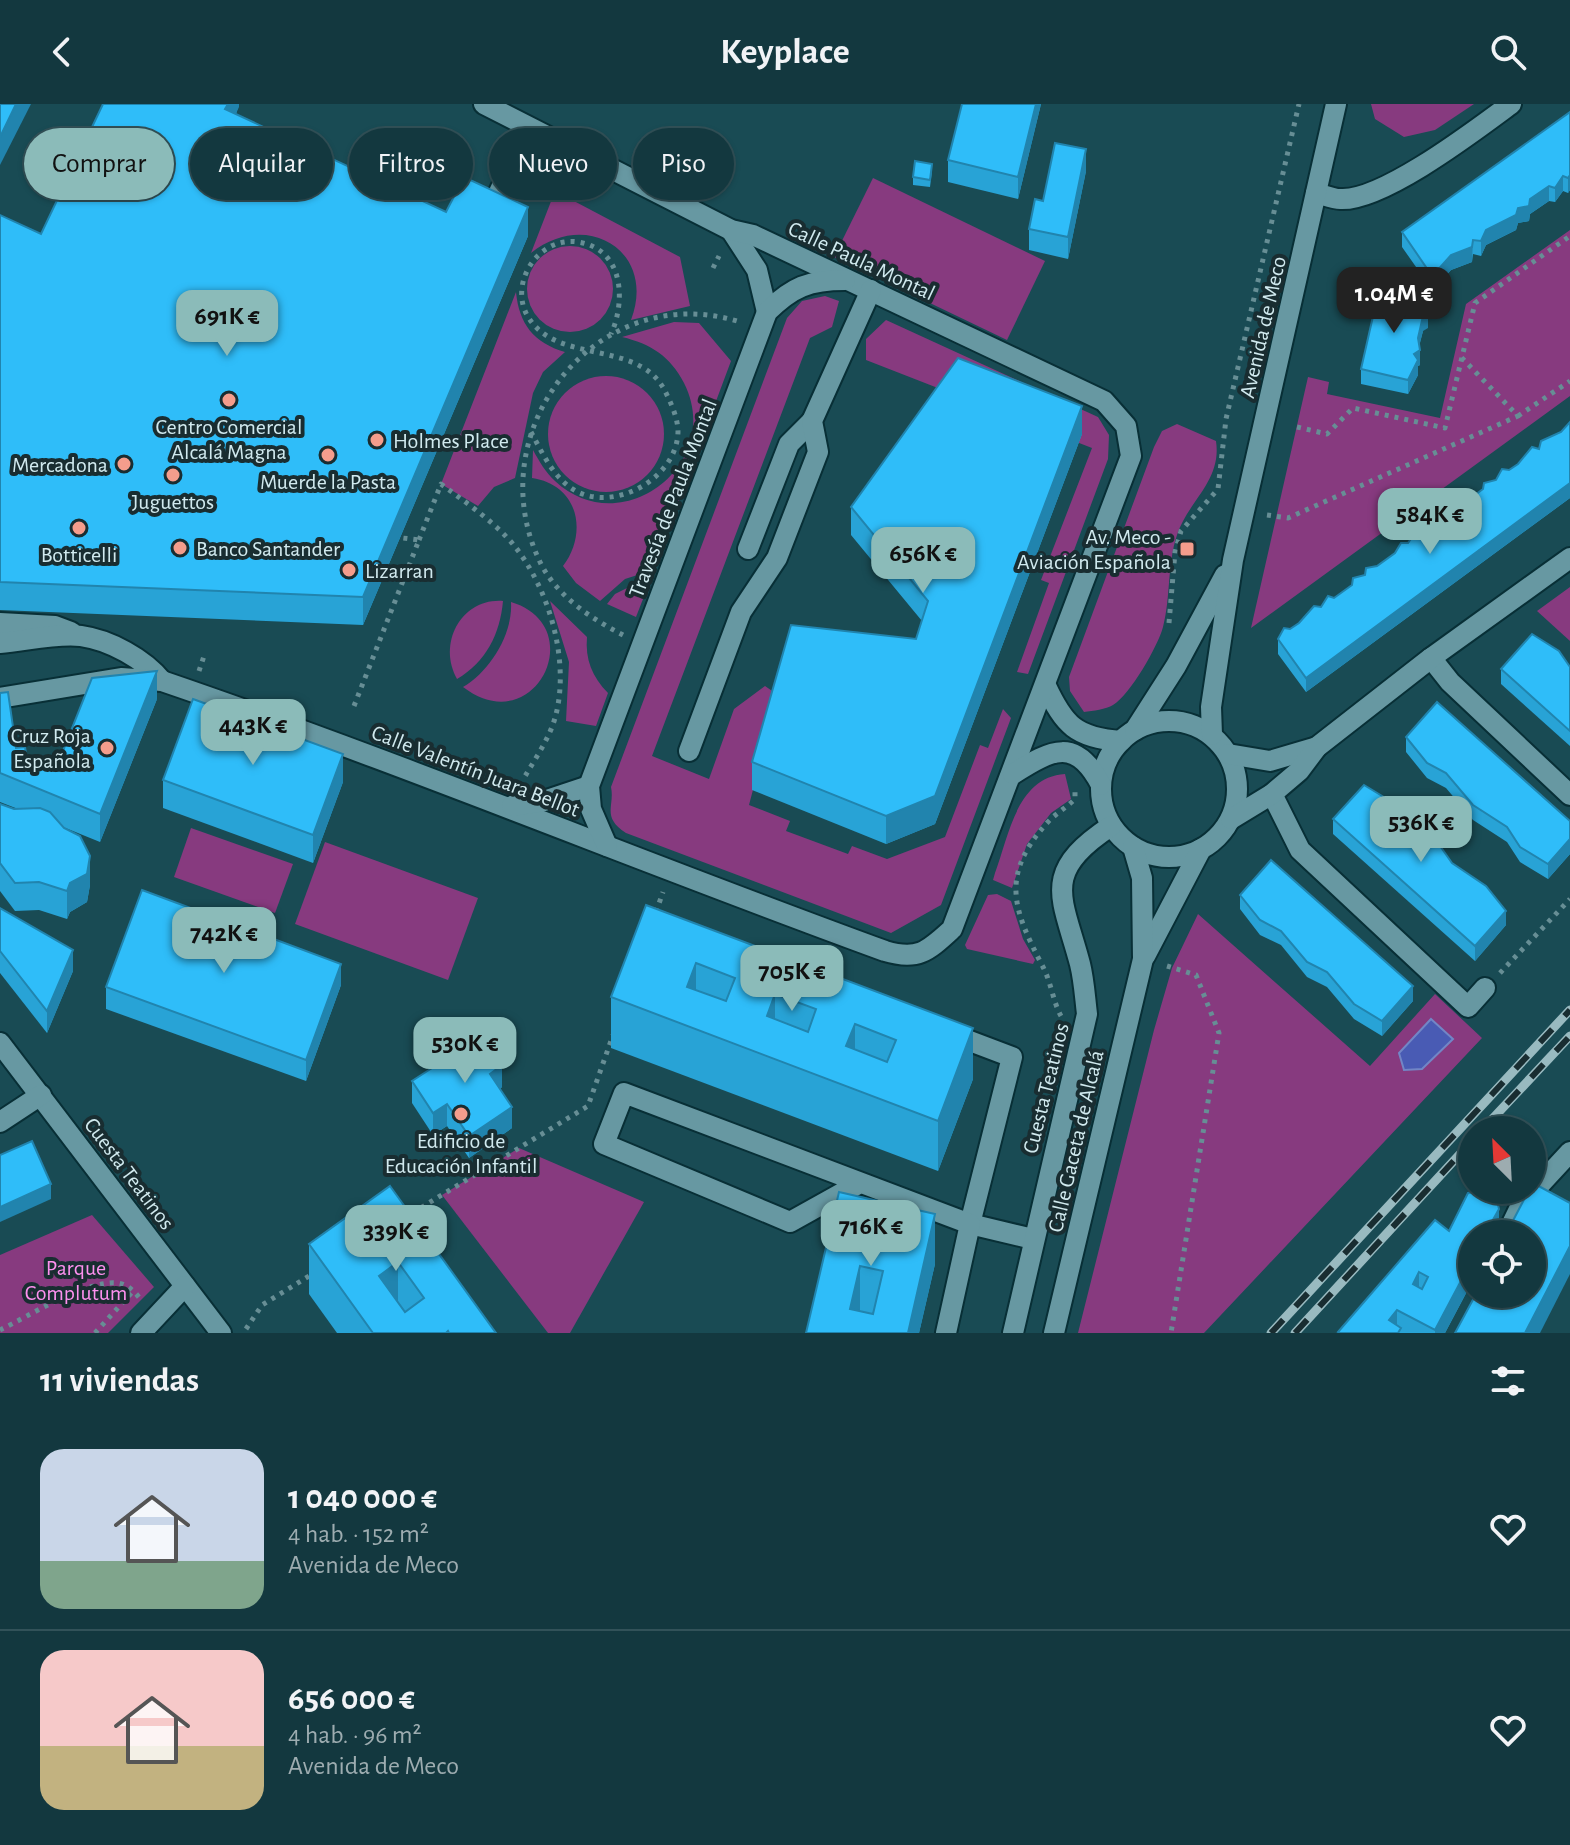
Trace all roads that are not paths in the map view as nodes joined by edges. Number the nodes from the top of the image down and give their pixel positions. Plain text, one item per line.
1 (484, 104) edge
2 (1336, 104) edge
3 (1511, 104) edge
4 (529, 128) edge
5 (617, 172) edge
6 (1316, 193) junction
7 (495, 200) edge
8 (488, 216) edge
9 (731, 230) junction
10 (849, 281) junction
11 (871, 290) junction
12 (767, 312) junction
13 (812, 421) junction
14 (748, 549) dead end
15 (1570, 558) edge
16 (1233, 560) junction
17 (0, 623) edge
18 (81, 636) junction
19 (0, 643) edge
20 (1431, 658) junction
21 (162, 681) junction
22 (1046, 686) junction
23 (0, 698) edge
24 (1128, 735) junction
25 (1212, 735) junction
26 (1317, 747) junction
27 (689, 751) dead end
28 (1228, 754) junction
29 (1013, 774) junction
30 (1101, 785) junction
31 (589, 786) junction
32 (1272, 794) junction
33 (1570, 795) edge
34 (511, 806) junction
35 (1231, 819) junction
36 (1111, 826) junction
37 (607, 846) junction
38 (1133, 847) junction
39 (1201, 849) junction
40 (1143, 959) junction
41 (1485, 988) road end
42 (923, 1024) edge
43 (0, 1043) edge
44 (41, 1095) junction
45 (0, 1122) edge
46 (1570, 1152) edge
47 (860, 1183) junction
48 (1514, 1220) edge
49 (970, 1224) junction
50 (1033, 1239) junction
51 (185, 1286) junction
52 (148, 1326) edge
53 (221, 1333) edge
54 (946, 1333) edge
55 (1013, 1333) edge
56 (1054, 1333) edge

1 - 4 street, Calle Paula Montal
2 - 6 street, Avenida de Meco
3 - 6 street
5 - 9 street, Calle Paula Montal
6 - 16 street, Avenida de Meco
7 - 8 street
9 - 10 street, Calle Paula Montal
9 - 12 street
10 - 11 street, Calle Paula Montal
10 - 12 street
11 - 13 street
11 - 22 street, Calle Paula Montal
12 - 31 street, Travesía de Paula Montal
13 - 14 street
13 - 27 street
15 - 20 street
16 - 24 street, Avenida de Meco
16 - 25 street, Avenida de Meco
17 - 18 street
18 - 19 street
18 - 21 street
20 - 26 street
20 - 33 street
21 - 23 street, Calle Valentín Juara Bellot
21 - 34 street, Calle Valentín Juara Bellot
22 - 24 street
22 - 29 street
24 - 25 street
24 - 30 street
25 - 28 street
26 - 28 street
26 - 32 street
28 - 35 street
29 - 30 street
29 - 37 street, Calle Valentín Juara Bellot
30 - 36 street
31 - 34 street
31 - 37 street
32 - 35 street
32 - 41 street
34 - 37 street, Calle Valentín Juara Bellot
35 - 39 street
36 - 38 street
36 - 50 street, Cuesta Teatinos
38 - 39 street
38 - 40 street, Calle Gaceta de Alcalá
39 - 40 street, Calle Gaceta de Alcalá
40 - 56 street, Calle Gaceta de Alcalá
42 - 49 street
43 - 44 street, Cuesta Teatinos
44 - 45 street
44 - 51 street, Cuesta Teatinos
46 - 48 street
47 - 47 street
47 - 49 street
49 - 50 street
49 - 54 street
50 - 55 street, Cuesta Teatinos
51 - 52 street
51 - 53 street, Cuesta Teatinos

